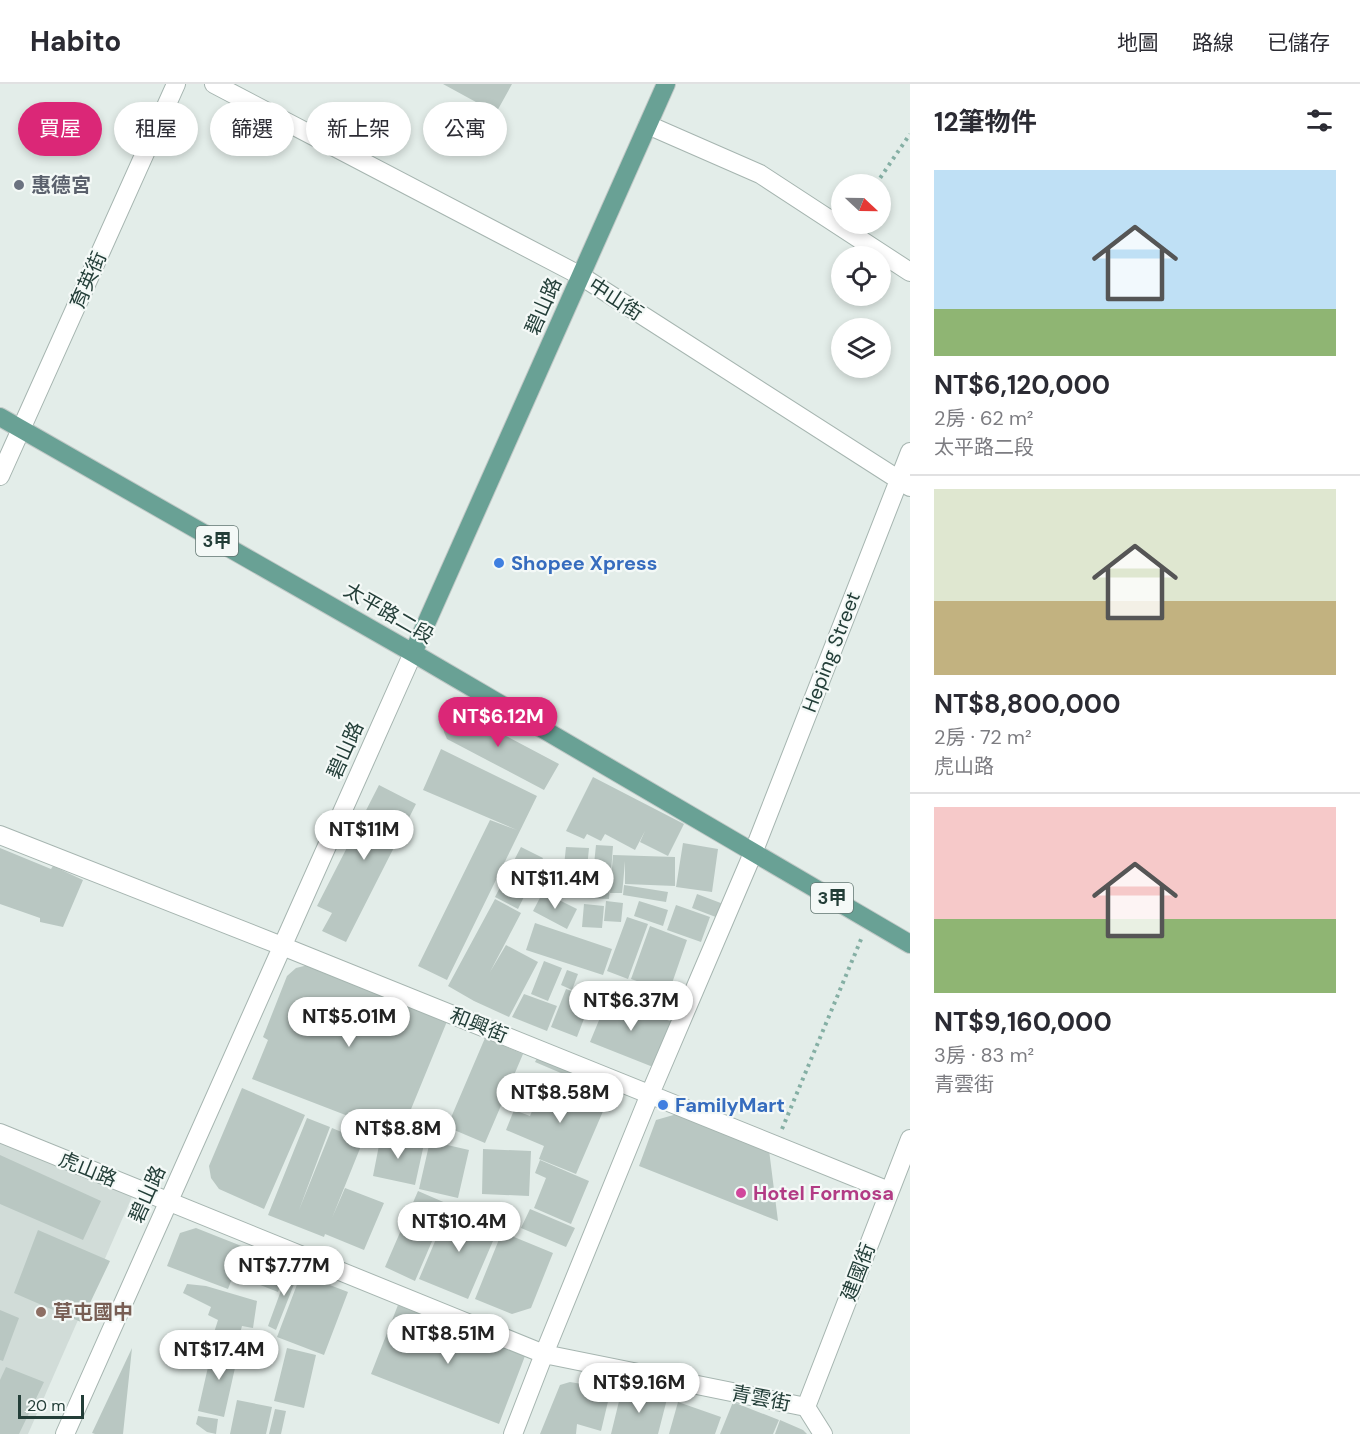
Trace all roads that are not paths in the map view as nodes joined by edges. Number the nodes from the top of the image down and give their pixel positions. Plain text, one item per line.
1 (177, 84) edge
2 (213, 84) edge
3 (666, 84) edge
4 (648, 125) junction
5 (910, 272) edge
6 (581, 276) junction
7 (0, 417) edge
8 (21, 429) junction
9 (910, 452) edge
10 (0, 476) edge
11 (904, 483) edge
12 (413, 653) junction
13 (0, 836) edge
14 (753, 853) junction
15 (910, 944) edge
16 (282, 946) junction
17 (650, 1094) junction
18 (0, 1133) edge
19 (910, 1138) edge
20 (889, 1191) junction
21 (168, 1202) junction
22 (544, 1354) junction
23 (806, 1407) junction
24 (65, 1434) edge
25 (513, 1434) edge
26 (823, 1434) edge

1 - 8 street, 育英街
2 - 6 street, 中山街
3 - 4 main road, 碧山路
4 - 5 street
4 - 6 main road, 碧山路
6 - 11 street, 中山街
6 - 12 main road, 碧山路
7 - 8 main road, 太平路二段 / 3甲
8 - 10 street, 育英街
8 - 12 main road, 太平路二段 / 3甲
9 - 11 street, Heping Street
11 - 14 street, Heping Street
12 - 14 main road, 太平路二段 / 3甲
12 - 16 street, 碧山路
13 - 16 street, 和興街
14 - 15 main road, 3甲
14 - 17 street, Heping Street
16 - 17 street, 和興街
16 - 21 street, 碧山路
17 - 20 street, 和興街
17 - 22 street, Heping Street
18 - 21 street, 虎山路
19 - 20 street, 建國街
20 - 23 street, 建國街
21 - 22 street, 虎山路
21 - 24 street, 碧山路
22 - 23 street, 青雲街
22 - 25 street, Heping Street
23 - 26 street, 青雲街

